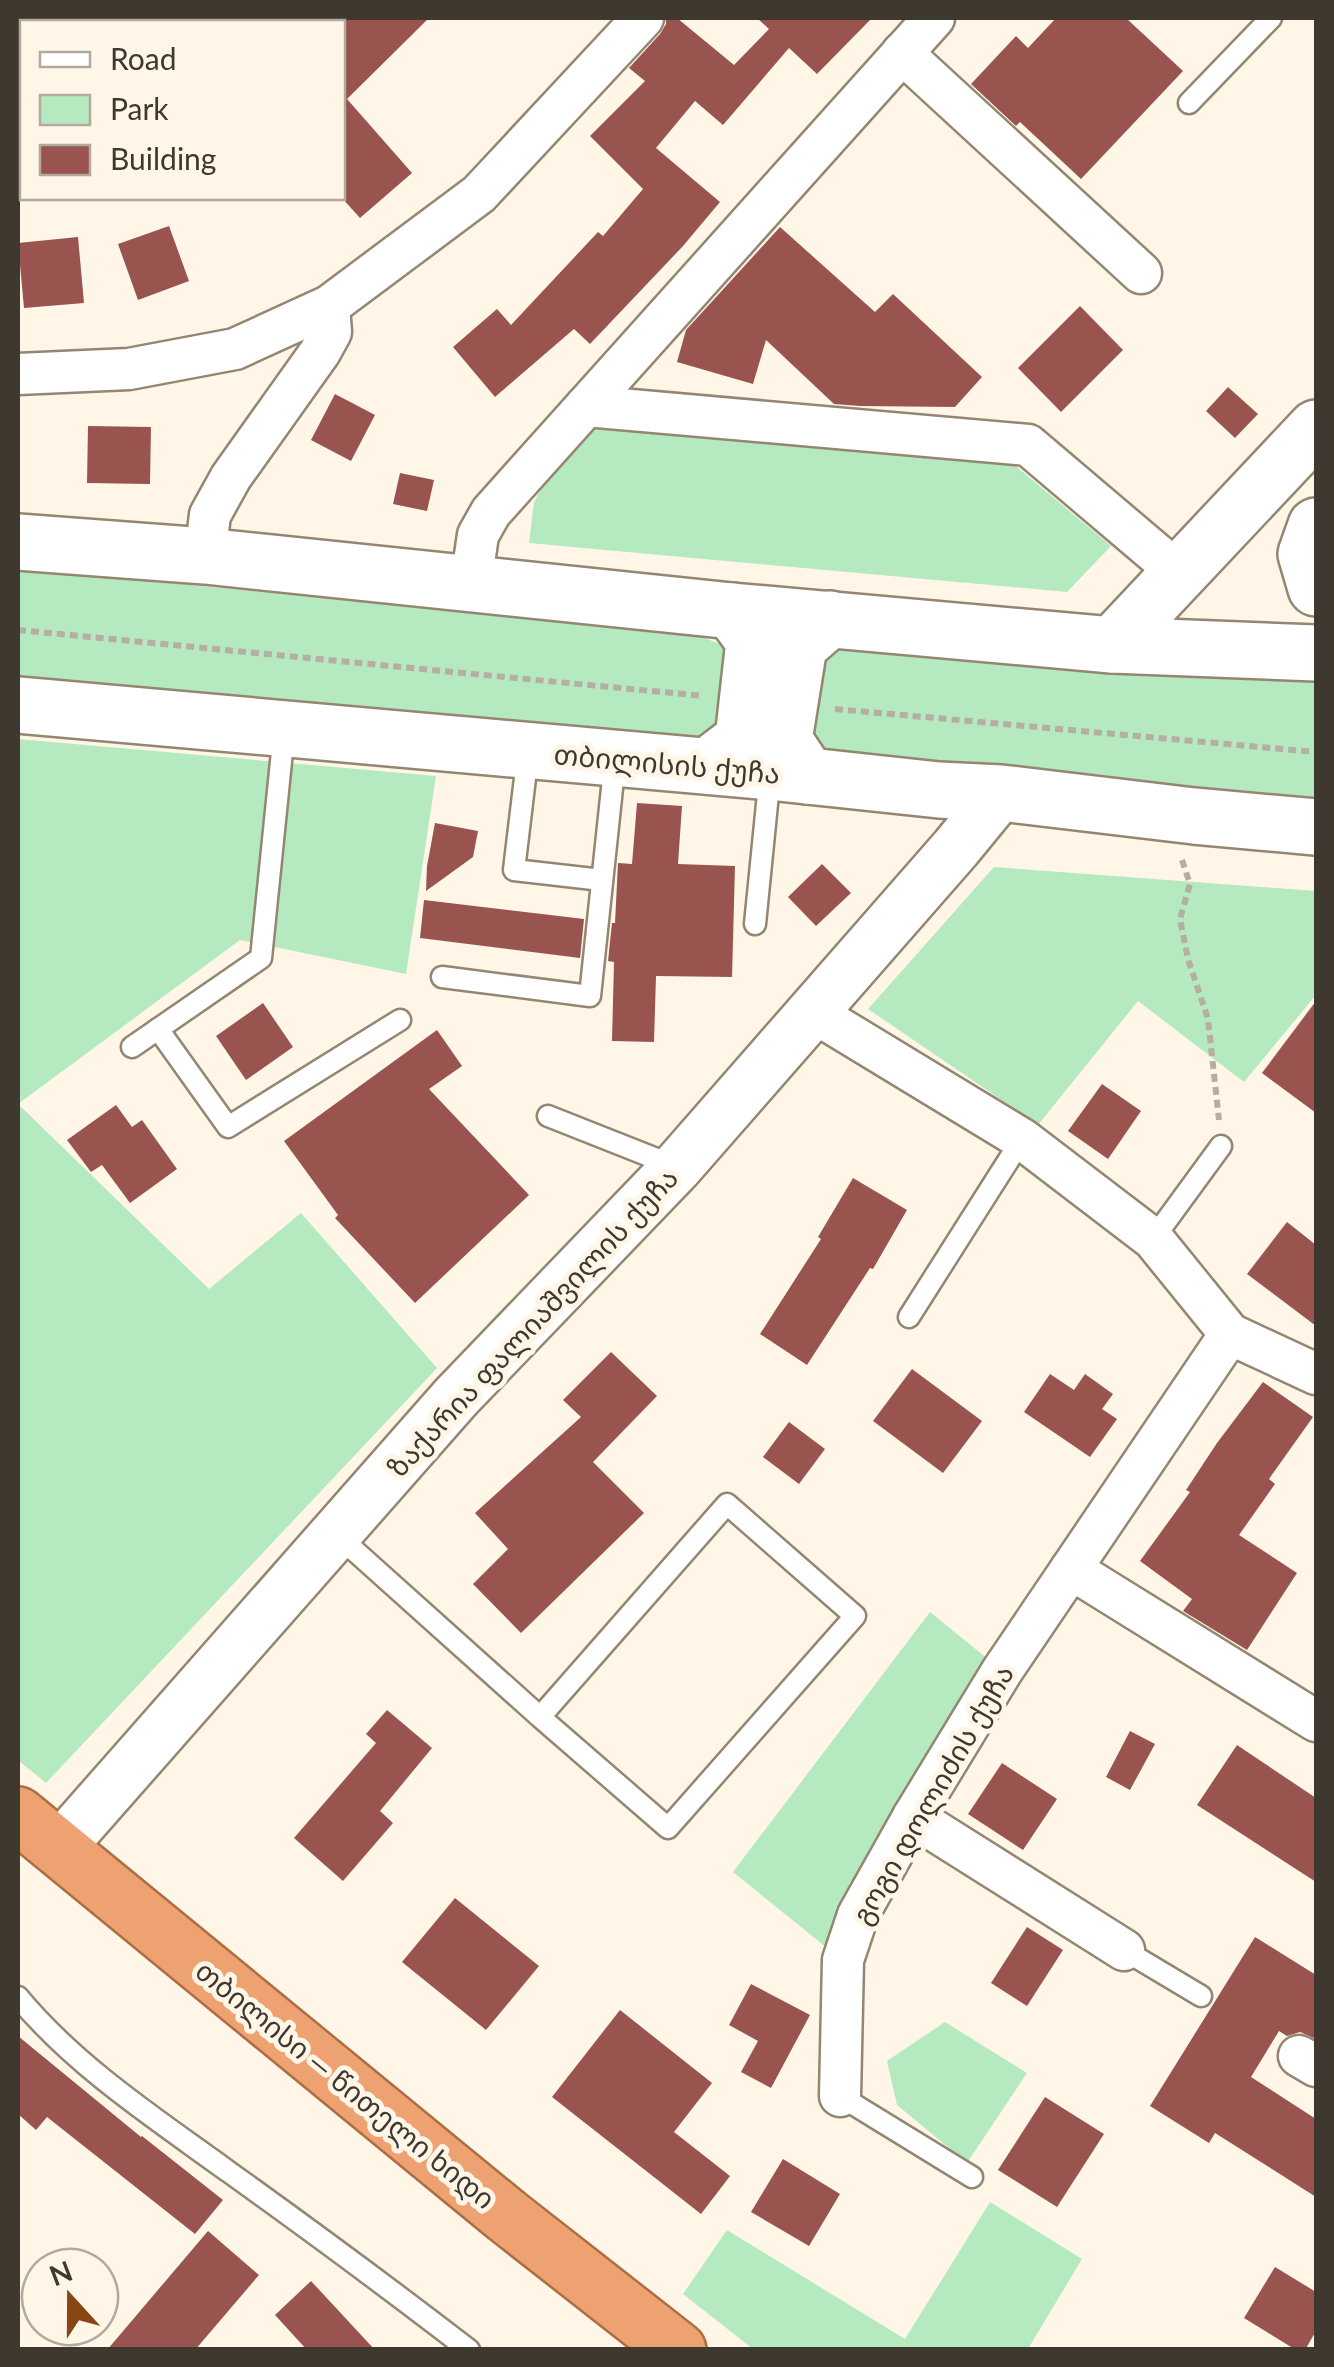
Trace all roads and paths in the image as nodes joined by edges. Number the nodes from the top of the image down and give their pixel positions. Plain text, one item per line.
1 (644, 18) edge
2 (934, 18) edge
3 (1271, 18) edge
4 (902, 53) junction
5 (1189, 103) dead end
6 (1141, 272) dead end
7 (329, 306) junction
8 (18, 374) edge
9 (586, 406) junction
10 (1316, 428) edge
11 (1316, 526) edge
12 (18, 542) edge
13 (205, 556) junction
14 (1180, 574) junction
15 (472, 583) junction
16 (1316, 588) edge
17 (732, 611) junction
18 (830, 619) junction
19 (18, 630) edge
20 (1112, 645) junction
21 (1316, 653) edge
22 (769, 703) junction
23 (18, 705) edge
24 (284, 730) junction
25 (528, 751) junction
26 (1316, 752) edge
27 (615, 758) junction
28 (708, 766) junction
29 (789, 774) junction
30 (1001, 793) junction
31 (1194, 816) junction
32 (1316, 827) edge
33 (602, 880) junction
34 (756, 924) dead end
35 (442, 977) dead end
36 (813, 1012) junction
37 (400, 1020) dead end
38 (158, 1029) junction
39 (132, 1047) dead end
40 (548, 1116) dead end
41 (1022, 1139) junction
42 (1221, 1146) joint
43 (677, 1167) junction
44 (1153, 1239) junction
45 (909, 1317) dead end
46 (1230, 1334) junction
47 (1316, 1374) edge
48 (336, 1534) junction
49 (1071, 1568) junction
50 (540, 1717) junction
51 (1316, 1722) edge
52 (18, 1815) edge
53 (913, 1817) junction
54 (59, 1848) junction
55 (1124, 1950) joint
56 (1201, 1996) dead end
57 (18, 1997) edge
58 (840, 2096) joint
59 (972, 2177) dead end
60 (469, 2350) edge
61 (678, 2350) edge

1 - 7 street
2 - 4 street
3 - 5 lane
4 - 6 street
4 - 9 street
7 - 8 street
7 - 13 street
9 - 14 street
9 - 15 street
10 - 14 main road
11 - 16 main road
12 - 13 main road
13 - 15 main road
14 - 20 main road
15 - 17 main road
17 - 18 main road
17 - 22 main road
18 - 20 main road
18 - 22 main road
19 - 22 path
20 - 21 main road
22 - 26 path
22 - 28 main road
22 - 29 main road
23 - 24 main road, თბილისის ქუჩა
24 - 25 main road, თბილისის ქუჩა
24 - 38 lane
25 - 27 main road, თბილისის ქუჩა
25 - 33 lane
27 - 28 main road, თბილისის ქუჩა
27 - 33 lane
28 - 29 main road, თბილისის ქუჩა
29 - 30 main road, თბილისის ქუჩა
29 - 34 lane
30 - 31 main road, თბილისის ქუჩა
30 - 36 street, ზაქარია ფალიაშვილის ქუჩა
31 - 32 main road, თბილისის ქუჩა
31 - 42 path
33 - 35 lane
36 - 41 street
36 - 43 street, ზაქარია ფალიაშვილის ქუჩა
37 - 38 lane
38 - 39 lane
40 - 43 lane
41 - 44 street
41 - 45 lane
42 - 44 lane
43 - 48 street, ზაქარია ფალიაშვილის ქუჩა
44 - 46 street
46 - 47 street
46 - 49 street, გოგი დოლიძის ქუჩა
48 - 50 lane
48 - 54 street, ზაქარია ფალიაშვილის ქუჩა
49 - 51 street
49 - 53 street, გოგი დოლიძის ქუჩა
50 - 50 lane
52 - 54 highway, თბილისი — წითელი ხიდი
53 - 55 street
53 - 58 street, გოგი დოლიძის ქუჩა
54 - 61 highway, თბილისი — წითელი ხიდი
55 - 56 lane
57 - 60 lane
58 - 59 lane

